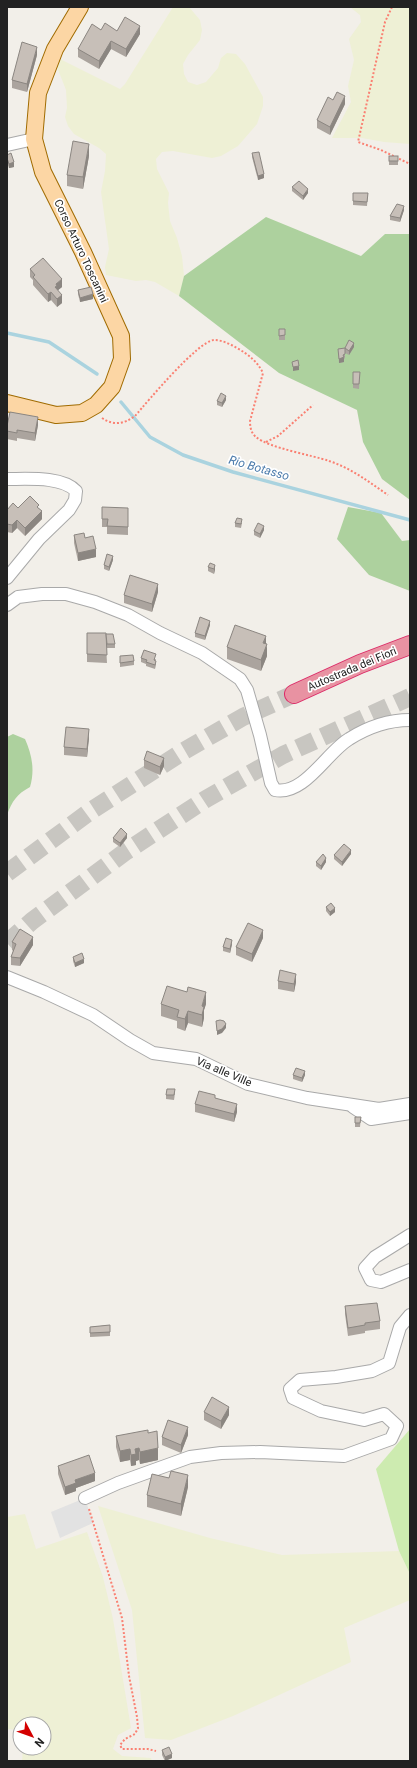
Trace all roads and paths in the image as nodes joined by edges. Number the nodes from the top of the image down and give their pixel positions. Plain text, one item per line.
1 (80, 7) edge
2 (392, 7) edge
3 (34, 139) junction
4 (7, 145) edge
5 (410, 164) edge
6 (7, 403) edge
7 (314, 405) dead end
8 (90, 410) junction
9 (266, 442) junction
10 (7, 479) edge
11 (388, 494) dead end
12 (7, 578) edge
13 (7, 605) edge
14 (410, 645) edge
15 (294, 694) tunnel mouth
16 (410, 720) edge
17 (7, 977) edge
18 (410, 1104) edge
19 (350, 1105) junction
20 (410, 1113) edge
21 (410, 1235) edge
22 (410, 1270) edge
23 (410, 1315) edge
24 (86, 1498) joint
25 (156, 1751) dead end

1 - 3 main road, Corso Arturo Toscanini
2 - 5 path
3 - 4 street
3 - 8 main road, Corso Arturo Toscanini
6 - 8 main road
7 - 9 path
8 - 9 path
9 - 11 path
10 - 12 street
13 - 16 street
14 - 15 highway, Autostrada dei Fiori
17 - 19 street, Via alle Ville
18 - 19 street, Via alle Ville
19 - 20 street
21 - 22 street
23 - 24 street
24 - 25 path

